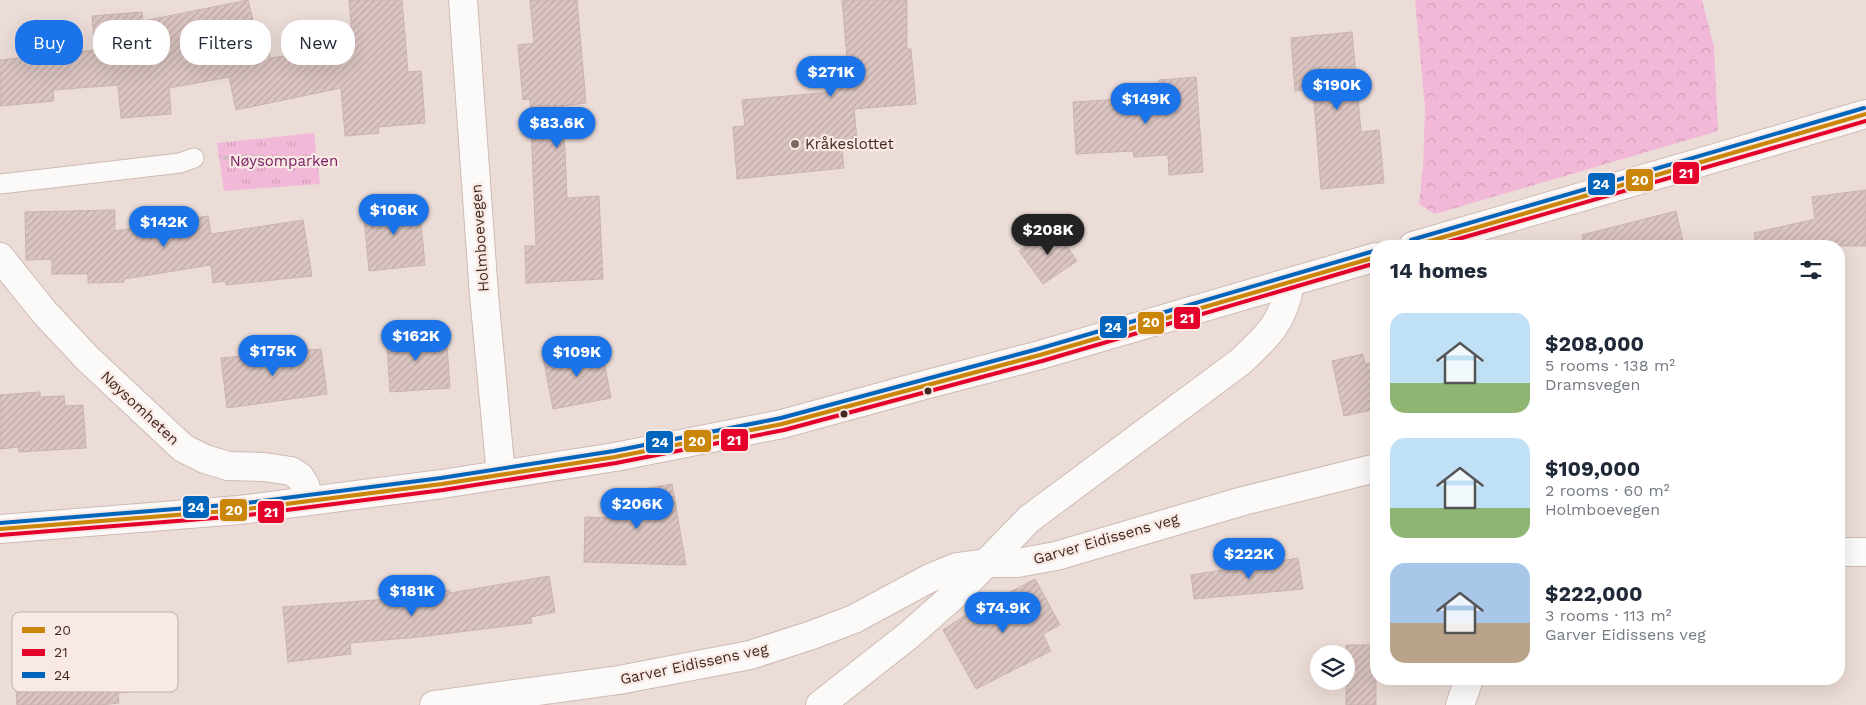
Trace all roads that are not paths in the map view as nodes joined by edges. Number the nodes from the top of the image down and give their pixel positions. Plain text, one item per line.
1 (463, 0) edge
2 (1866, 114) edge
3 (194, 158) road end
4 (0, 184) edge
5 (1434, 240) edge
6 (0, 257) edge
7 (1370, 259) edge
8 (1290, 283) junction
9 (1370, 469) edge
10 (501, 475) junction
11 (309, 501) junction
12 (0, 529) edge
13 (1845, 552) edge
14 (1866, 552) edge
15 (986, 563) junction
16 (1467, 685) edge
17 (434, 705) edge
18 (820, 705) edge
19 (1460, 705) edge

1 - 10 street, Holmboevegen
2 - 5 street
3 - 4 lane
6 - 11 street, Nøysomheten
7 - 8 street
8 - 10 street
8 - 15 street
9 - 15 street, Garver Eidissens veg
10 - 11 street
11 - 12 street
13 - 14 street
15 - 17 street, Garver Eidissens veg
15 - 18 street
16 - 19 street

